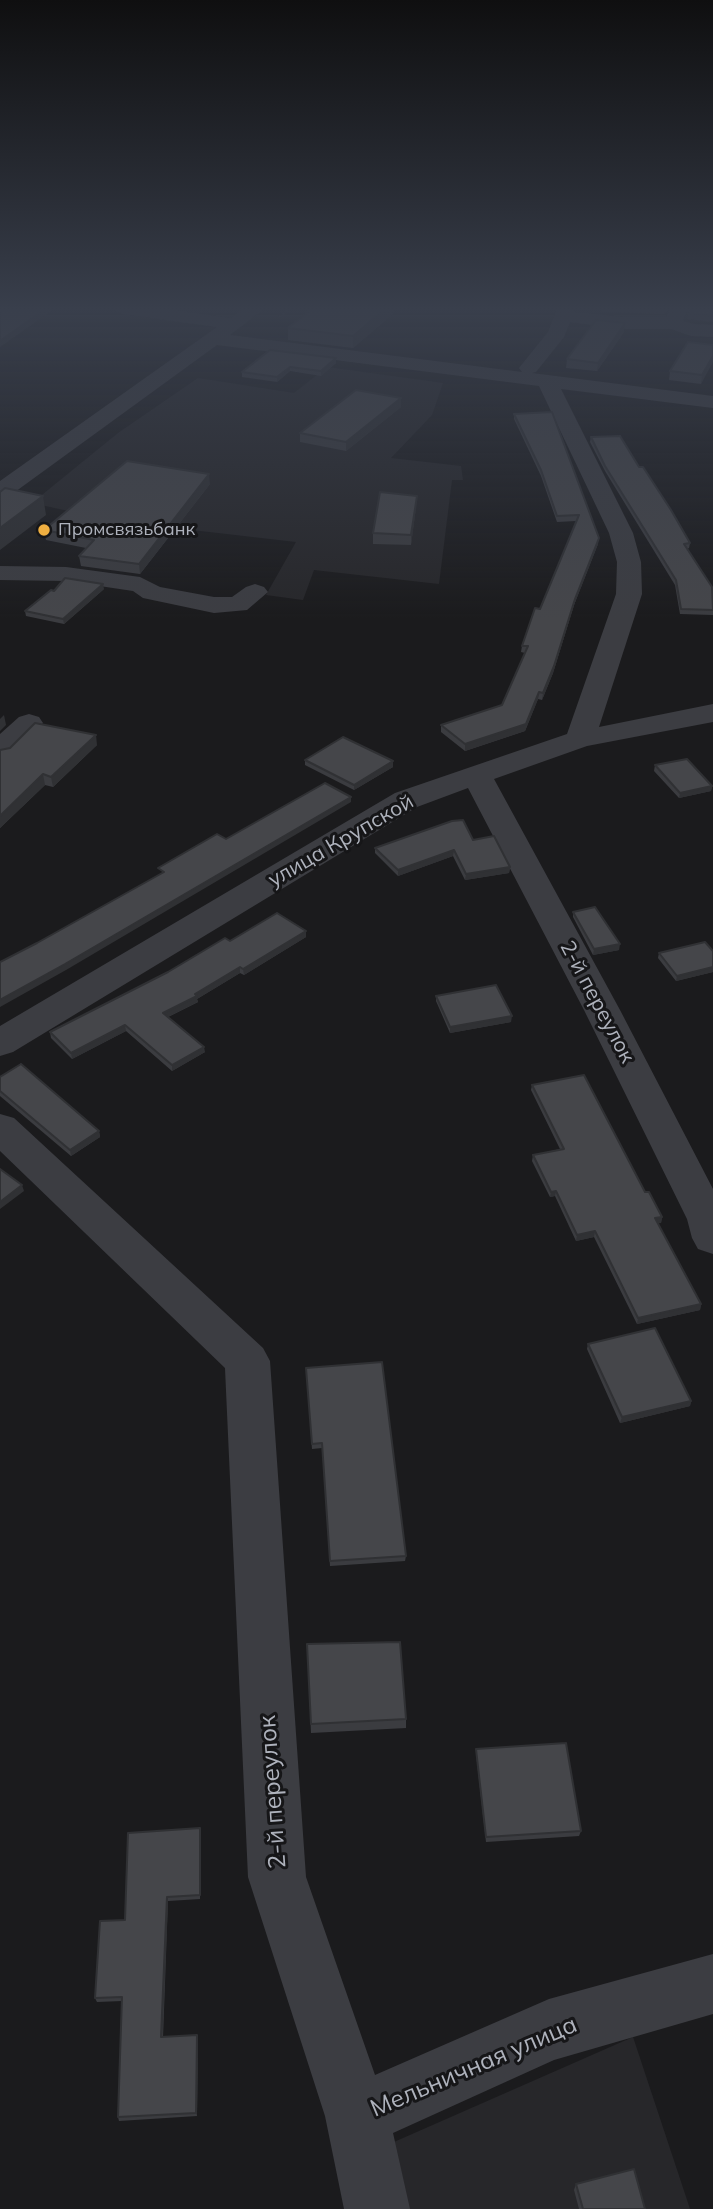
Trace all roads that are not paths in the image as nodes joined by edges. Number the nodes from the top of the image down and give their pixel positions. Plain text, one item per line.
1 (112, 412) edge
2 (558, 412) edge
3 (0, 492) edge
4 (0, 573) edge
5 (255, 592) dead end
6 (713, 713) edge
7 (29, 723) dead end
8 (580, 738) junction
9 (0, 750) edge
10 (477, 776) junction
11 (0, 1043) edge
12 (0, 1128) edge
13 (712, 1233) edge
14 (713, 1984) edge
15 (358, 2116) junction
16 (377, 2209) edge

1 - 3 street
2 - 8 street
4 - 5 street
6 - 8 street, улица Крупской
7 - 9 street
8 - 10 street, улица Крупской
10 - 11 street, улица Крупской
10 - 13 street, 2-й переулок
12 - 15 street, 2-й переулок
14 - 15 street, Мельничная улица
15 - 16 street, 2-й переулок

